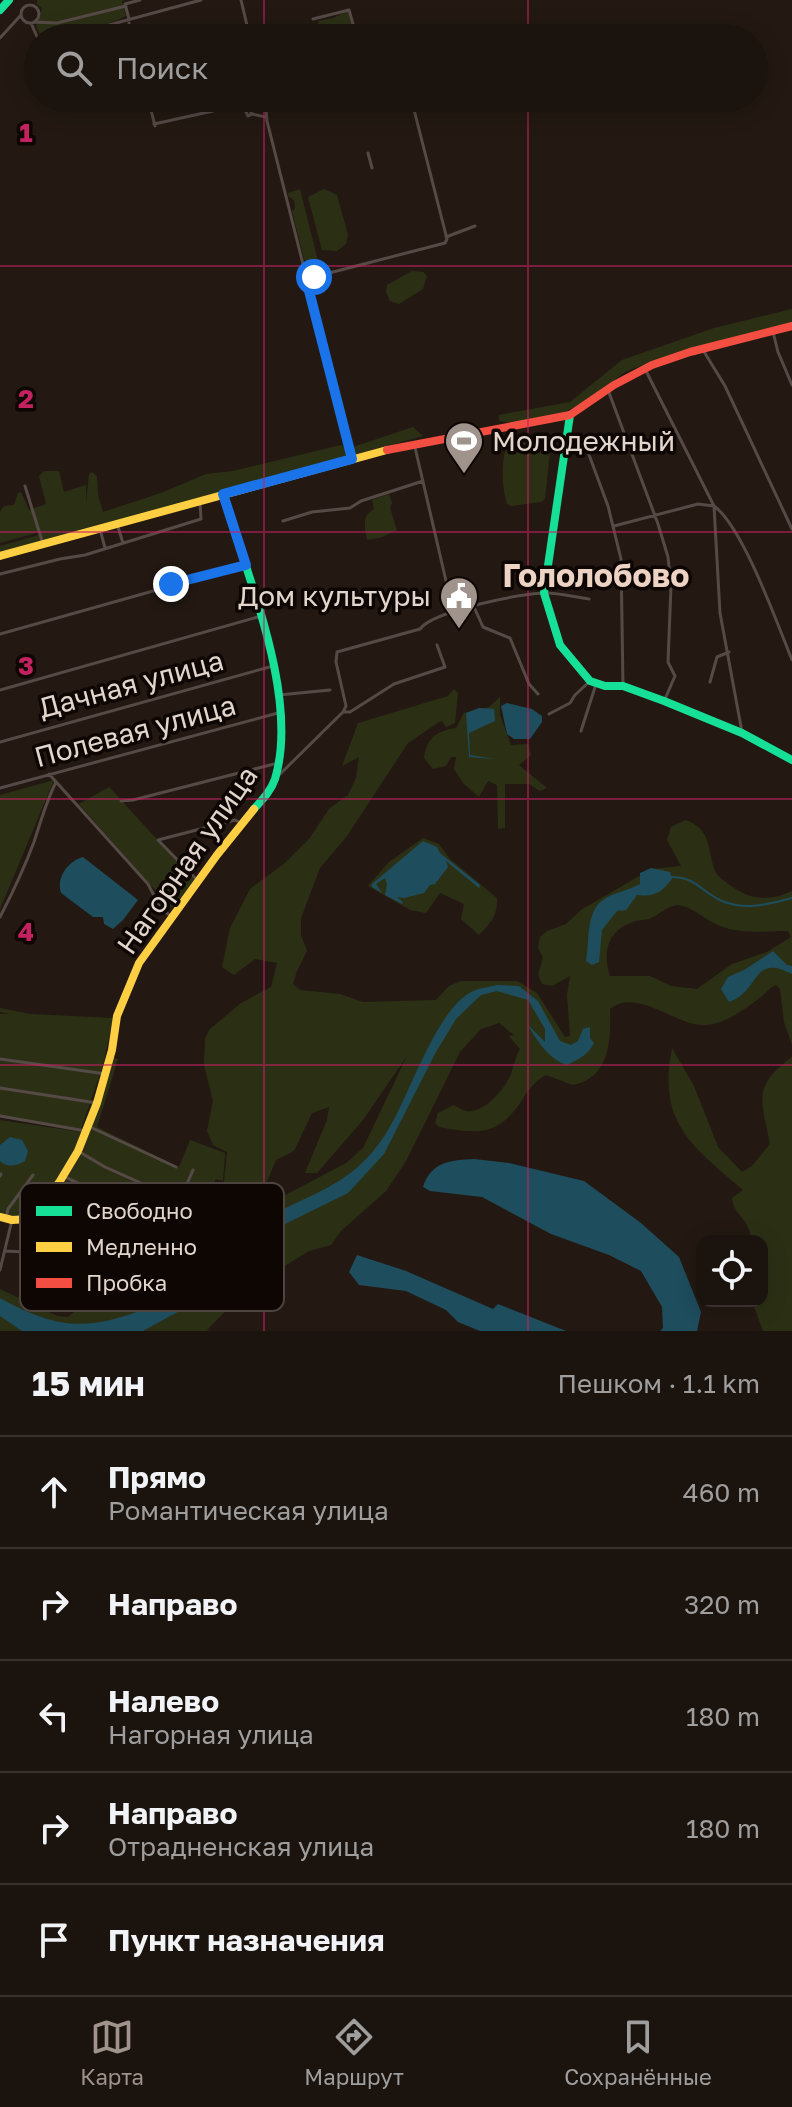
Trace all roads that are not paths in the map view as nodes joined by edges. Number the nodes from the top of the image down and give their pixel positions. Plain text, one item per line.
1 (9, 0) edge
2 (140, 0) edge
3 (201, 0) edge
4 (241, 0) edge
5 (125, 5) junction
6 (0, 10) edge
7 (22, 17) junction
8 (38, 17) junction
9 (313, 19) dead end
10 (129, 21) junction
11 (32, 22) junction
12 (45, 22) junction
13 (117, 24) edge
14 (130, 24) edge
15 (247, 24) edge
16 (353, 24) edge
17 (0, 38) edge
18 (151, 112) edge
19 (209, 112) edge
20 (266, 112) edge
21 (415, 112) edge
22 (252, 114) dead end
23 (266, 117) junction
24 (368, 153) dead end
25 (372, 168) dead end
26 (475, 226) dead end
27 (446, 237) junction
28 (306, 279) junction
29 (792, 326) edge
30 (773, 331) junction
31 (703, 349) junction
32 (645, 369) junction
33 (792, 385) edge
34 (608, 390) junction
35 (570, 415) junction
36 (414, 443) junction
37 (588, 452) dead end
38 (352, 459) junction
39 (423, 481) junction
40 (25, 486) dead end
41 (223, 494) junction
42 (200, 502) junction
43 (714, 506) junction
44 (655, 515) junction
45 (283, 521) dead end
46 (117, 524) junction
47 (614, 526) junction
48 (100, 529) junction
49 (792, 529) edge
50 (43, 544) junction
51 (123, 544) junction
52 (105, 550) junction
53 (0, 556) edge
54 (246, 565) junction
55 (0, 574) edge
56 (544, 593) junction
57 (589, 599) dead end
58 (474, 607) junction
59 (453, 613) junction
60 (262, 616) junction
61 (0, 634) edge
62 (437, 645) dead end
63 (729, 652) junction
64 (792, 660) edge
65 (273, 666) junction
66 (710, 682) dead end
67 (593, 683) junction
68 (623, 686) junction
69 (0, 690) edge
70 (330, 690) dead end
71 (538, 694) dead end
72 (279, 695) junction
73 (664, 701) junction
74 (343, 712) junction
75 (279, 713) junction
76 (549, 714) dead end
77 (581, 731) dead end
78 (742, 733) junction
79 (0, 742) edge
80 (792, 760) edge
81 (278, 763) junction
82 (49, 774) junction
83 (275, 779) junction
84 (56, 782) junction
85 (0, 788) edge
86 (121, 801) dead end
87 (243, 824) junction
88 (199, 881) junction
89 (0, 917) edge
90 (172, 918) junction
91 (0, 1059) edge
92 (106, 1074) junction
93 (0, 1088) edge
94 (97, 1103) junction
95 (0, 1116) edge
96 (87, 1128) junction
97 (78, 1151) junction
98 (176, 1167) dead end
99 (193, 1170) dead end
100 (33, 1175) dead end
101 (63, 1176) junction
102 (73, 1181) joint
103 (27, 1183) edge
104 (58, 1183) edge
105 (78, 1183) edge
106 (141, 1183) edge
107 (187, 1183) edge
108 (20, 1193) edge
109 (6, 1218) edge
110 (5, 1251) junction
111 (20, 1252) edge
112 (0, 1270) edge

1 - 6 main road
2 - 5 street
3 - 10 street
4 - 15 street
5 - 10 street
5 - 12 street
7 - 8 street
7 - 11 street
7 - 17 street
8 - 11 street
8 - 12 street
9 - 16 street
10 - 13 street
10 - 14 street
11 - 12 street
18 - 19 street
20 - 23 street
21 - 27 street
22 - 23 street
23 - 28 street
24 - 25 street
26 - 27 street
27 - 28 street
28 - 38 street
29 - 30 main road
30 - 31 main road
30 - 33 street
31 - 32 main road
31 - 49 street
32 - 34 main road
32 - 43 street
34 - 35 main road
34 - 44 street
35 - 36 main road
35 - 56 main road
36 - 38 main road
36 - 39 street
37 - 47 street
38 - 41 main road
39 - 45 street
39 - 59 street
40 - 50 street
41 - 42 main road
41 - 54 main road, Нагорная улица
42 - 46 main road
42 - 51 street
43 - 44 street
43 - 63 street
43 - 64 street
44 - 47 street
44 - 73 street
46 - 48 main road
46 - 51 street
47 - 68 street
48 - 50 main road
48 - 52 street
50 - 53 main road
51 - 52 street
52 - 55 street
54 - 60 main road, Нагорная улица
54 - 61 street
56 - 57 street
56 - 58 street
56 - 67 main road
58 - 59 street
58 - 71 street
59 - 74 street
60 - 65 main road, Нагорная улица
60 - 69 street
62 - 74 street
63 - 66 street
63 - 78 street
65 - 72 main road, Нагорная улица
65 - 79 street, Дачная улица
67 - 68 main road
67 - 76 street
67 - 77 street
68 - 73 main road
70 - 72 street
72 - 75 main road, Нагорная улица
73 - 78 main road
74 - 83 street
75 - 81 main road, Нагорная улица
75 - 82 street, Полевая улица
78 - 80 main road
81 - 83 main road, Нагорная улица
81 - 86 street
82 - 84 street
82 - 85 street, Полевая улица
83 - 87 main road, Нагорная улица
84 - 89 street
84 - 90 street
87 - 88 main road, Нагорная улица
87 - 88 street
88 - 90 main road, Нагорная улица
90 - 92 main road, Нагорная улица
91 - 92 street
92 - 94 main road, Нагорная улица
93 - 94 street
94 - 96 main road, Нагорная улица
95 - 96 street
96 - 97 main road, Нагорная улица
96 - 98 street
97 - 101 main road, Нагорная улица
97 - 106 street
99 - 107 street
100 - 103 street
101 - 102 street
101 - 104 main road, Нагорная улица
102 - 105 street
108 - 109 street
109 - 110 street
110 - 111 street
110 - 112 street

